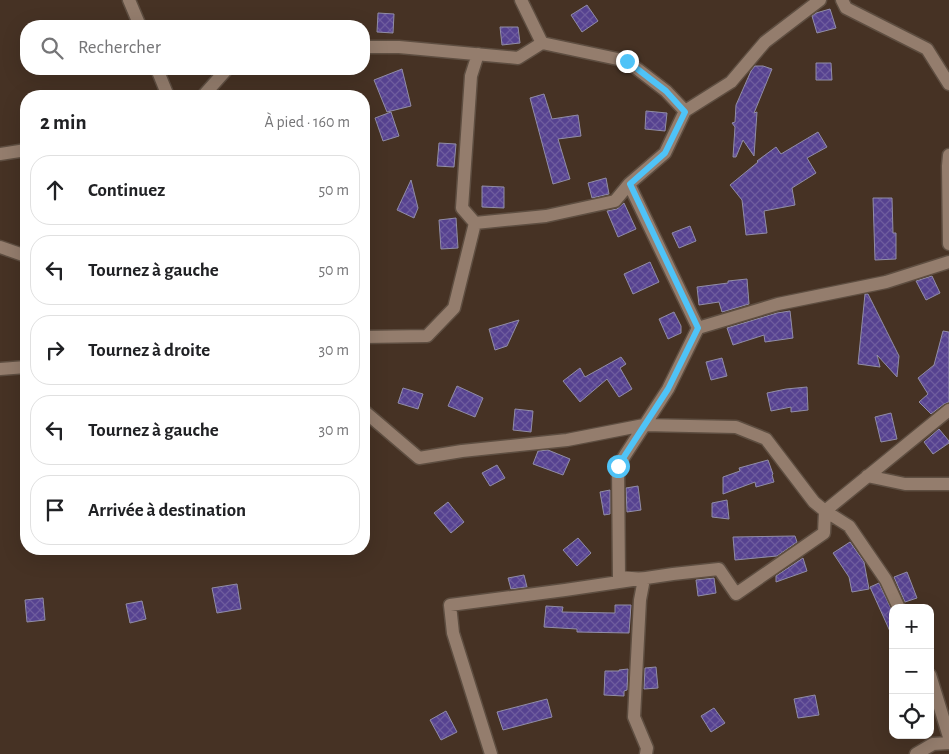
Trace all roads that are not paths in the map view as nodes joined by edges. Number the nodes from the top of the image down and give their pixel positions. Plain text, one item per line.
1 (129, 0) edge
2 (520, 0) edge
3 (820, 0) edge
4 (842, 0) edge
5 (137, 20) edge
6 (542, 43) junction
7 (370, 47) edge
8 (478, 54) junction
9 (159, 75) edge
10 (222, 75) edge
11 (949, 84) edge
12 (166, 90) edge
13 (208, 90) edge
14 (685, 112) junction
15 (20, 151) edge
16 (0, 154) edge
17 (949, 155) edge
18 (630, 184) junction
19 (475, 223) junction
20 (949, 244) edge
21 (0, 247) edge
22 (20, 254) edge
23 (949, 262) edge
24 (698, 328) junction
25 (370, 337) edge
26 (20, 368) edge
27 (0, 369) edge
28 (949, 410) edge
29 (370, 416) edge
30 (644, 425) junction
31 (867, 476) junction
32 (949, 484) edge
33 (825, 511) junction
34 (644, 579) junction
35 (897, 604) edge
36 (934, 688) edge
37 (949, 737) edge
38 (949, 743) edge
39 (491, 754) edge
40 (646, 754) edge
41 (916, 754) edge

1 - 5 street
2 - 6 street
3 - 14 street
4 - 11 street
6 - 8 street
6 - 14 street
7 - 8 street
8 - 19 street
9 - 12 street
10 - 13 street
14 - 18 street
15 - 16 street
17 - 20 street
18 - 19 street
18 - 24 street
19 - 25 street
21 - 22 street
23 - 24 street
24 - 30 street
26 - 27 street
28 - 31 street
29 - 30 street
30 - 33 street
30 - 34 street
31 - 32 street
31 - 33 street
33 - 34 street
33 - 35 street
34 - 39 street
34 - 40 street
36 - 37 street
38 - 41 street

